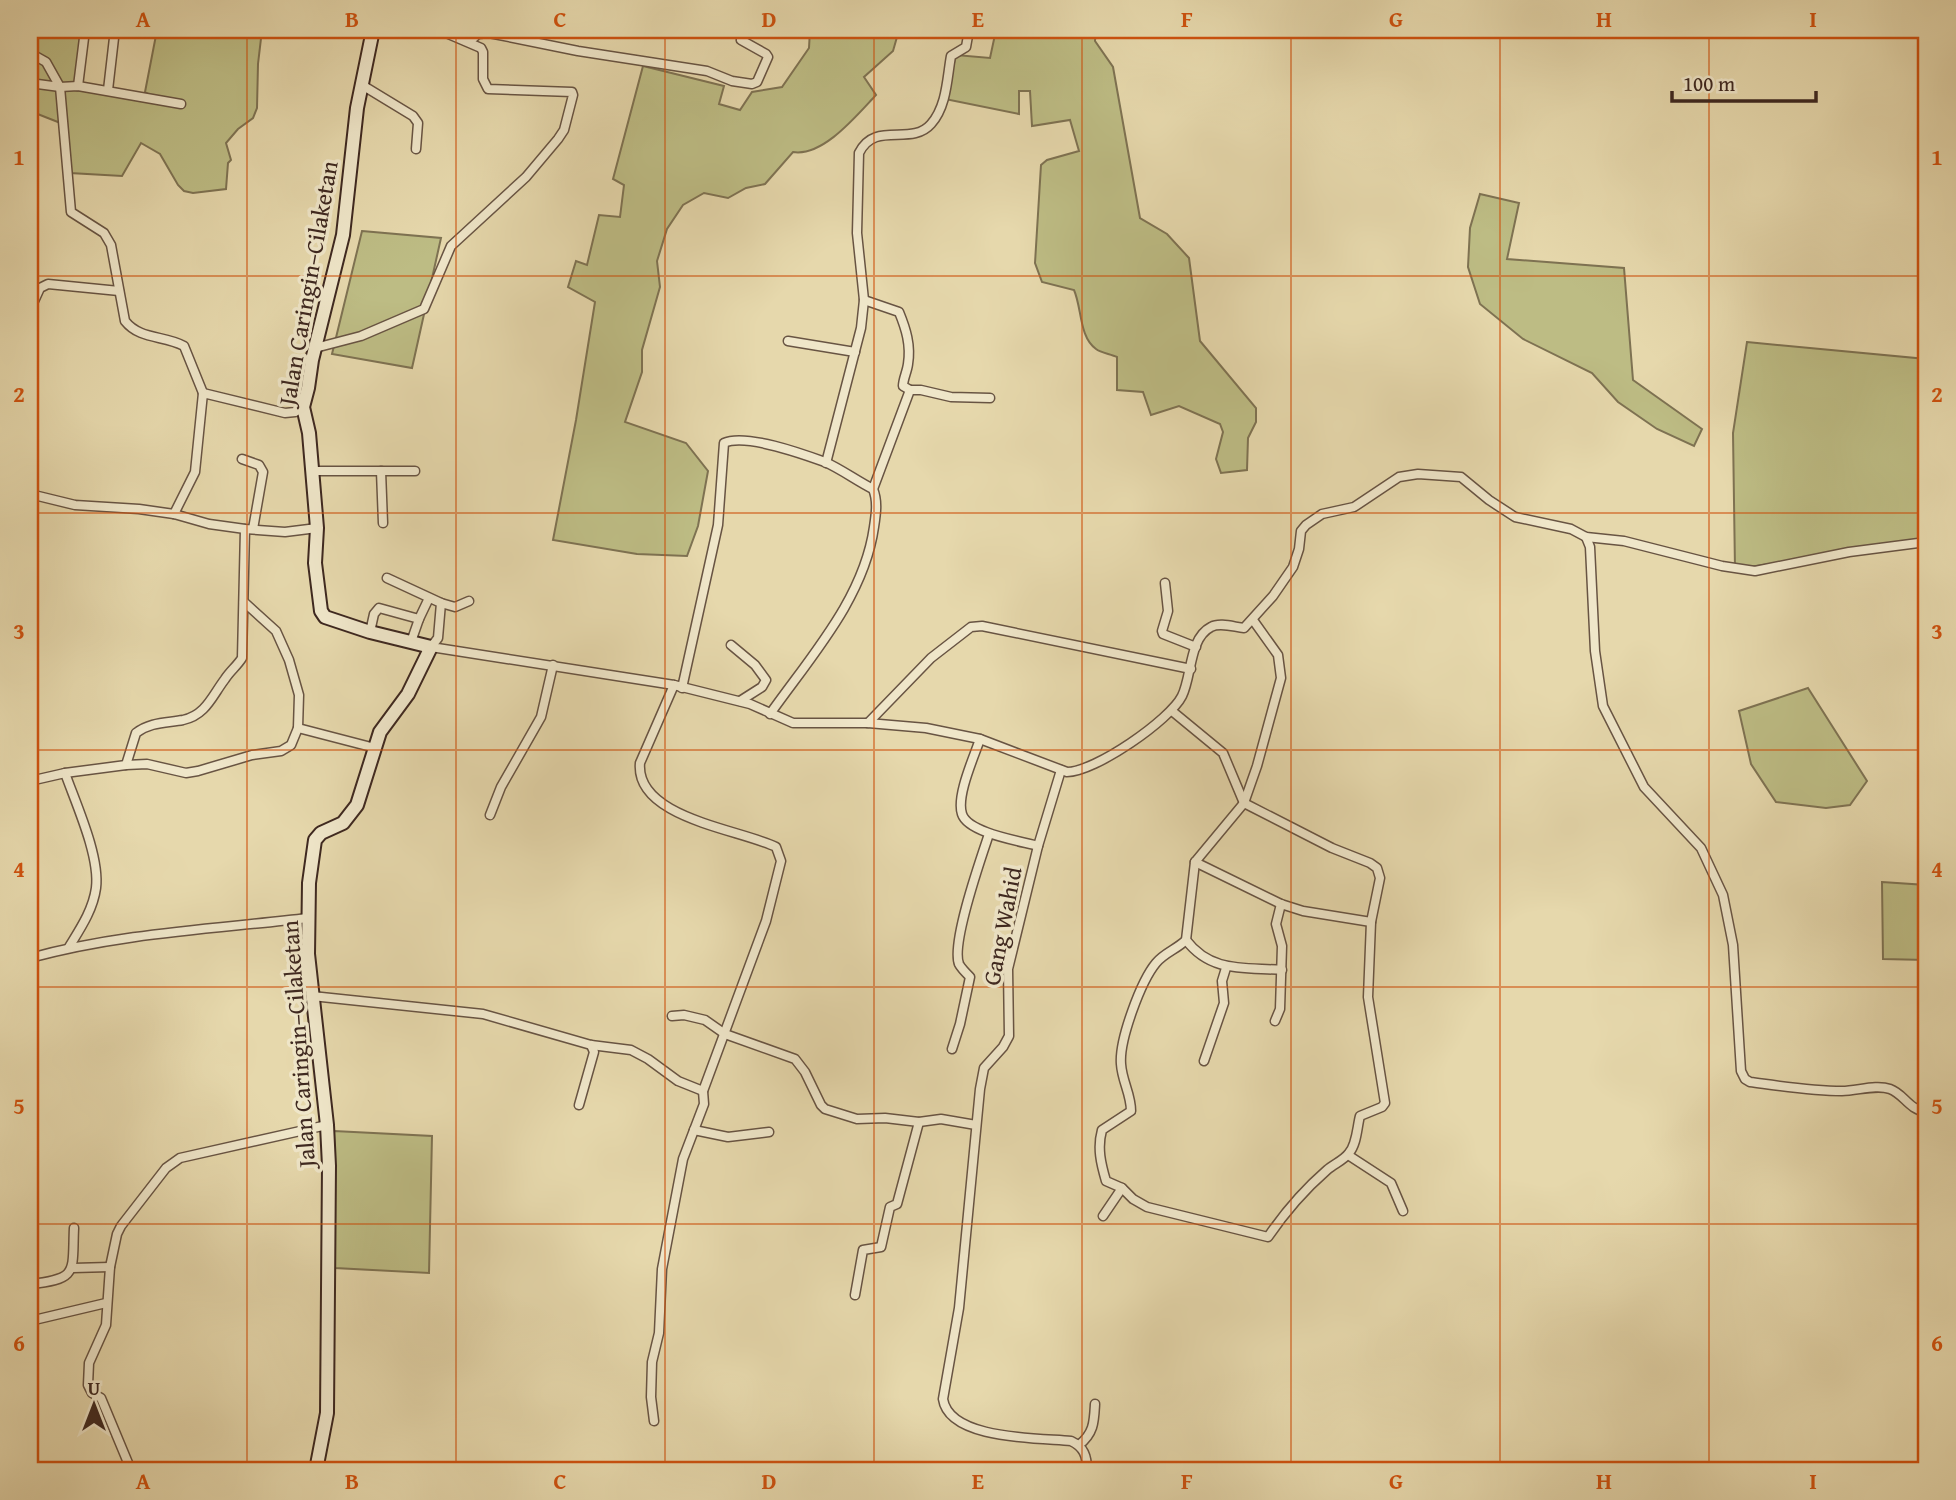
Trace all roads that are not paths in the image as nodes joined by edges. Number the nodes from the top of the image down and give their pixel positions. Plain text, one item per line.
1 (85, 30) edge
2 (111, 30) edge
3 (373, 30) edge
4 (439, 30) edge
5 (745, 30) edge
6 (969, 30) edge
7 (469, 43) junction
8 (30, 53) edge
9 (30, 83) edge
10 (362, 85) junction
11 (78, 86) junction
12 (60, 87) junction
13 (108, 90) junction
14 (181, 104) dead end
15 (416, 149) dead end
16 (119, 291) junction
17 (864, 300) junction
18 (30, 310) edge
19 (788, 341) dead end
20 (315, 348) junction
21 (855, 352) junction
22 (910, 390) junction
23 (203, 393) junction
24 (990, 398) dead end
25 (303, 407) junction
26 (242, 459) dead end
27 (826, 463) junction
28 (312, 471) junction
29 (381, 471) junction
30 (415, 471) dead end
31 (873, 489) junction
32 (30, 494) edge
33 (174, 514) junction
34 (383, 523) dead end
35 (317, 528) junction
36 (249, 529) junction
37 (1586, 537) junction
38 (1926, 542) edge
39 (387, 578) dead end
40 (1165, 583) dead end
41 (429, 598) junction
42 (469, 601) dead end
43 (244, 602) junction
44 (441, 603) junction
45 (419, 619) junction
46 (1253, 620) junction
47 (370, 632) junction
48 (411, 642) junction
49 (731, 645) dead end
50 (431, 647) junction
51 (1196, 647) junction
52 (553, 665) junction
53 (1191, 669) junction
54 (678, 687) junction
55 (740, 701) junction
56 (1172, 711) junction
57 (770, 714) junction
58 (868, 723) junction
59 (298, 728) junction
60 (980, 739) junction
61 (375, 748) junction
62 (126, 765) junction
63 (1061, 770) junction
64 (65, 773) junction
65 (30, 781) edge
66 (1244, 803) junction
67 (490, 815) dead end
68 (989, 834) junction
69 (1038, 846) junction
70 (1195, 862) junction
71 (1282, 904) junction
72 (308, 918) junction
73 (1371, 922) junction
74 (1185, 940) junction
75 (69, 947) junction
76 (30, 958) edge
77 (1226, 968) junction
78 (1282, 970) junction
79 (312, 996) junction
80 (672, 1016) dead end
81 (1275, 1021) dead end
82 (725, 1034) junction
83 (591, 1045) junction
84 (953, 1049) dead end
85 (1204, 1061) dead end
86 (703, 1091) junction
87 (579, 1105) dead end
88 (1926, 1112) edge
89 (919, 1122) junction
90 (327, 1125) junction
91 (976, 1125) junction
92 (694, 1130) junction
93 (769, 1132) dead end
94 (1348, 1155) junction
95 (1122, 1188) junction
96 (1403, 1212) dead end
97 (1103, 1216) dead end
98 (74, 1227) dead end
99 (110, 1267) junction
100 (73, 1268) junction
101 (30, 1284) edge
102 (855, 1295) dead end
103 (106, 1303) junction
104 (30, 1321) edge
105 (1095, 1404) dead end
106 (654, 1421) dead end
107 (1079, 1445) junction
108 (131, 1470) edge
109 (316, 1470) edge
110 (1087, 1470) edge

1 - 11 street
2 - 13 street
3 - 10 street, Jalan Caringin–Cilaketan
4 - 7 street
5 - 7 street
6 - 17 street
7 - 20 street
8 - 12 street
9 - 12 street
10 - 15 street
10 - 20 street, Jalan Caringin–Cilaketan
11 - 12 street
11 - 13 street
12 - 16 street
13 - 14 street
16 - 18 street
16 - 23 street
17 - 21 street
17 - 22 street
19 - 21 street
20 - 25 street, Jalan Caringin–Cilaketan
21 - 27 street
22 - 24 street
22 - 31 street
23 - 25 street
23 - 33 street
25 - 28 street, Jalan Caringin–Cilaketan
26 - 36 street
27 - 31 street
27 - 54 street
28 - 29 street
28 - 35 street, Jalan Caringin–Cilaketan
29 - 30 street
29 - 34 street
31 - 57 street
32 - 33 street
33 - 36 street
35 - 36 street
35 - 47 street, Jalan Caringin–Cilaketan
36 - 43 street
37 - 38 street
37 - 46 street
37 - 88 street
39 - 41 street
40 - 51 street
41 - 44 street
41 - 45 street
42 - 44 street
43 - 59 street
43 - 62 street
44 - 50 street
45 - 47 street
45 - 48 street
46 - 51 street
46 - 66 street
47 - 48 street, Jalan Caringin–Cilaketan
48 - 50 street, Jalan Caringin–Cilaketan
49 - 55 street
50 - 52 street
50 - 61 street, Jalan Caringin–Cilaketan
51 - 53 street
52 - 54 street
52 - 67 street
53 - 56 street
53 - 58 street
54 - 55 street
54 - 82 street
55 - 57 street
56 - 63 street
56 - 66 street
57 - 58 street
58 - 60 street
59 - 61 street
59 - 62 street
60 - 63 street
60 - 68 street
61 - 72 street, Jalan Caringin–Cilaketan
62 - 64 street
63 - 69 street, Gang Wahid
64 - 65 street
64 - 75 street
66 - 70 street
66 - 73 street
68 - 69 street
68 - 84 street
69 - 91 street, Gang Wahid
70 - 71 street
70 - 74 street
71 - 73 street
71 - 78 street
72 - 75 street
72 - 79 street, Jalan Caringin–Cilaketan
73 - 94 street
74 - 77 street
74 - 95 street
75 - 76 street
77 - 78 street
77 - 85 street
78 - 81 street
79 - 83 street
79 - 90 street, Jalan Caringin–Cilaketan
80 - 82 street
82 - 86 street
82 - 89 street
83 - 86 street
83 - 87 street
86 - 92 street
89 - 91 street
89 - 102 street
90 - 99 street
90 - 109 street, Jalan Caringin–Cilaketan
91 - 107 street, Gang Wahid
92 - 93 street
92 - 106 street
94 - 95 street
94 - 96 street
95 - 97 street
98 - 100 street
99 - 100 street
99 - 103 street
100 - 101 street
103 - 104 street
103 - 108 street
105 - 107 street
107 - 110 street

